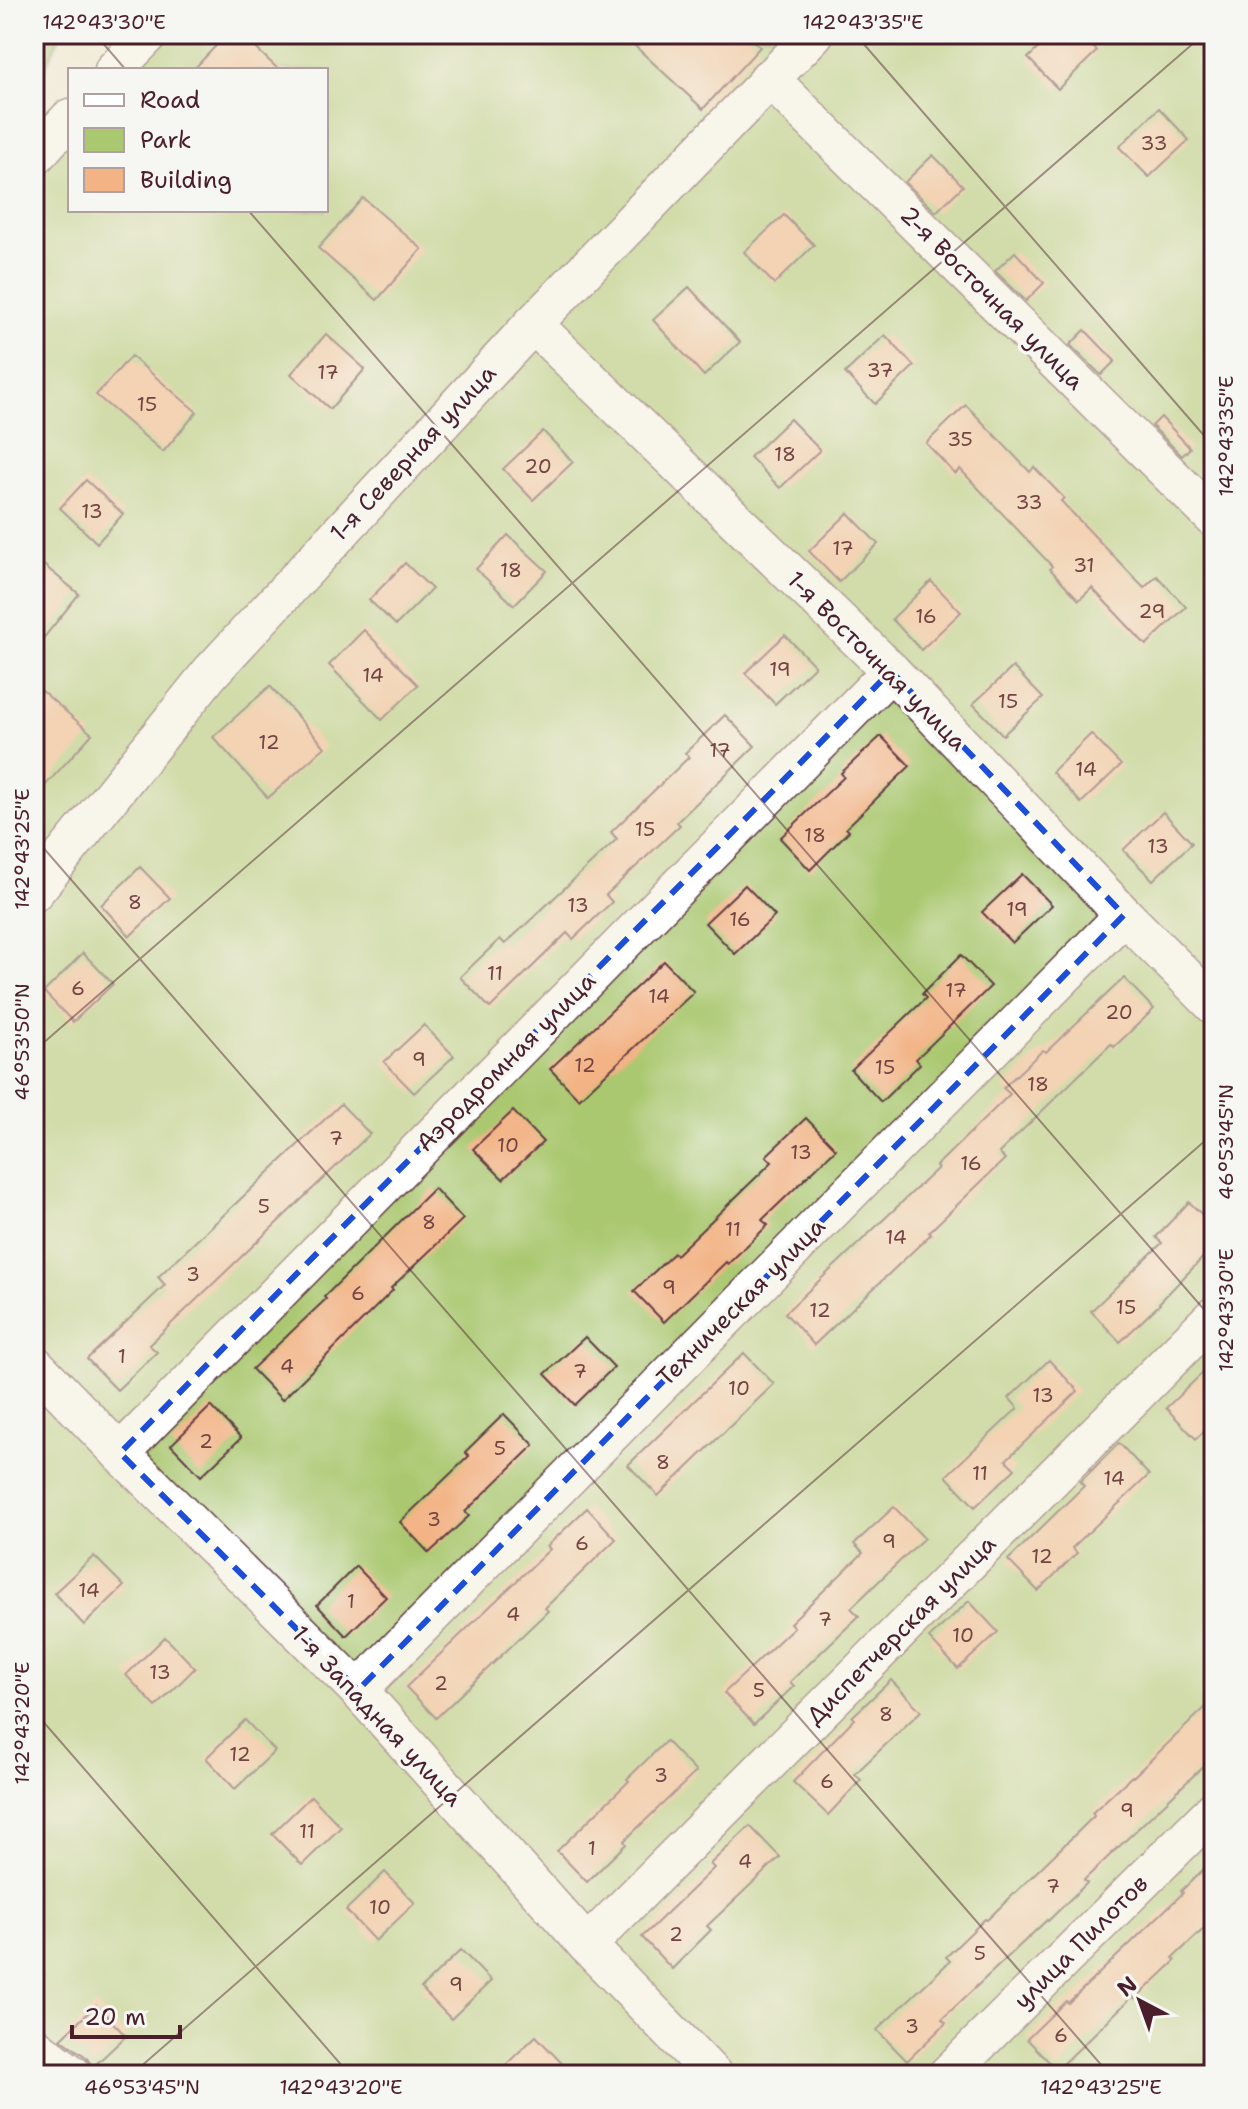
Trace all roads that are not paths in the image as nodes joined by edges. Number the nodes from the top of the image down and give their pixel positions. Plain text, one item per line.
1 (149, 34) edge
2 (814, 34) edge
3 (116, 68) edge
4 (769, 78) junction
5 (68, 120) edge
6 (34, 157) edge
7 (533, 324) junction
8 (1214, 518) edge
9 (891, 671) junction
10 (34, 892) edge
11 (1124, 915) junction
12 (1214, 1005) edge
13 (1214, 1316) edge
14 (34, 1364) edge
15 (120, 1453) junction
16 (358, 1690) junction
17 (1214, 1810) edge
18 (587, 1945) junction
19 (34, 2046) edge
20 (73, 2075) edge
21 (713, 2075) edge
22 (947, 2075) edge

1 - 3 street
2 - 4 street, 1-я Северная улица
4 - 7 street, 1-я Северная улица
4 - 8 street, 2-я Восточная улица
5 - 6 street
7 - 9 street, 1-я Восточная улица
7 - 10 street, 1-я Северная улица
9 - 11 street, 1-я Восточная улица
9 - 15 street, Аэродромная улица
11 - 12 street, 1-я Восточная улица
11 - 16 street, Техническая улица
13 - 18 street, Диспетчерская улица
14 - 15 street, 1-я Западная улица
15 - 16 street, 1-я Западная улица
16 - 18 street, 1-я Западная улица
17 - 22 street, улица Пилотов
18 - 21 street, 1-я Западная улица
19 - 20 street

